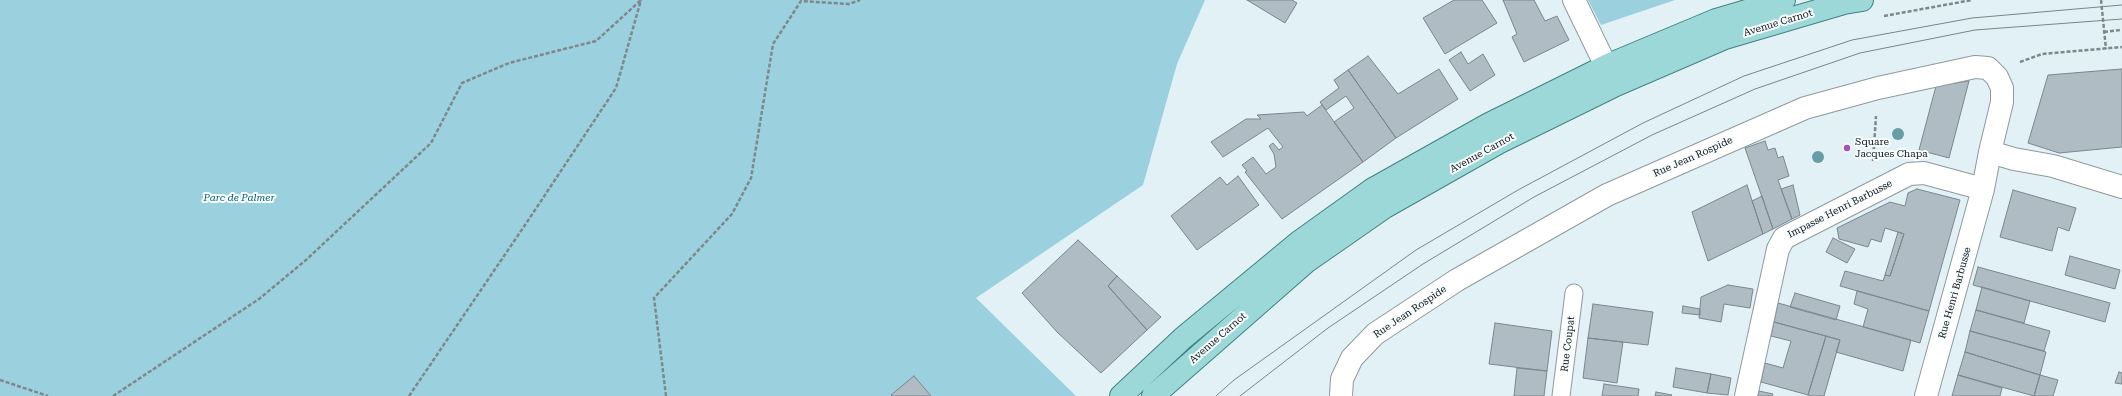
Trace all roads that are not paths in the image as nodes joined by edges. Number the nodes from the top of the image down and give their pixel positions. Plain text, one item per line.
1 (1574, 0) edge
2 (1784, 0) edge
3 (1862, 0) edge
4 (1606, 66) junction
5 (1990, 152) junction
6 (2122, 187) edge
7 (1983, 190) junction
8 (1574, 293) dead end
9 (1121, 396) edge
10 (1152, 396) edge
11 (1341, 396) edge
12 (1561, 396) edge
13 (1746, 396) edge
14 (1926, 396) edge

1 - 4 street
2 - 4 main road, Avenue Carnot
3 - 10 main road, Avenue Carnot
4 - 9 main road, Avenue Carnot
5 - 6 street
5 - 7 street
5 - 11 street, Rue Jean Rospide
7 - 13 street, Impasse Henri Barbusse
7 - 14 street, Rue Henri Barbusse
8 - 12 lane, Rue Coupat

